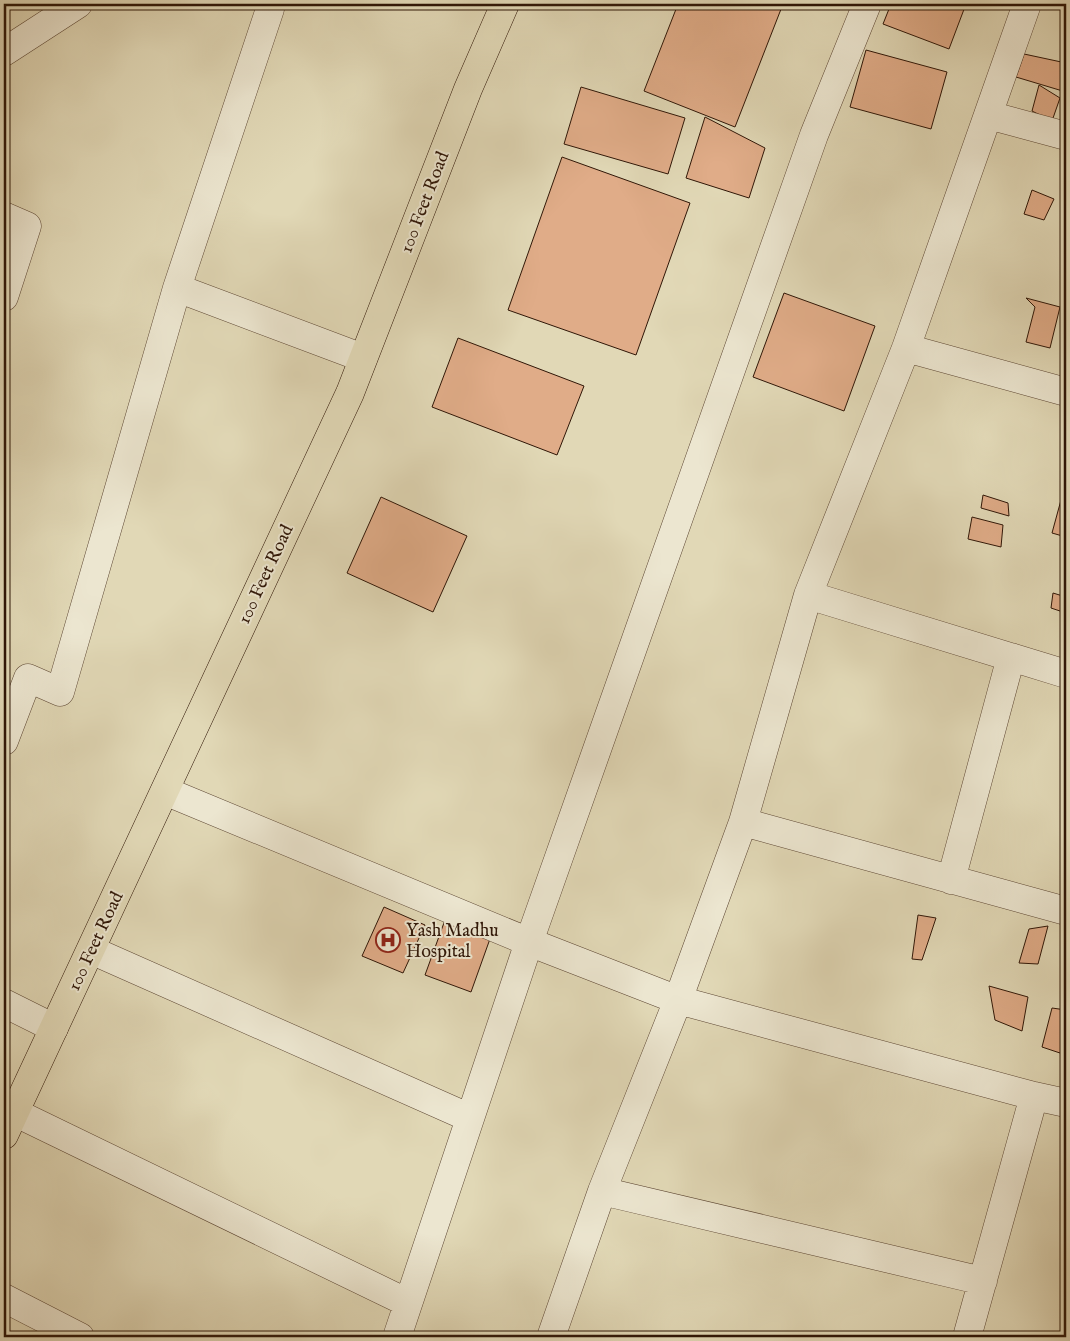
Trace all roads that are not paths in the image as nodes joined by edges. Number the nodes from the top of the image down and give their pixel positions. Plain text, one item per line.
1 (78, 4) edge
2 (505, 4) edge
3 (867, 4) edge
4 (1027, 4) edge
5 (270, 9) dead end
6 (4, 52) edge
7 (988, 114) junction
8 (1066, 136) edge
9 (4, 216) edge
10 (177, 288) junction
11 (4, 297) edge
12 (906, 348) junction
13 (363, 358) junction
14 (1066, 392) edge
15 (808, 595) junction
16 (1011, 657) junction
17 (1066, 674) edge
18 (4, 741) edge
19 (165, 791) junction
20 (743, 822) junction
21 (951, 880) junction
22 (1066, 911) edge
23 (529, 942) junction
24 (91, 950) junction
25 (678, 1000) junction
26 (4, 1003) edge
27 (54, 1028) junction
28 (1034, 1096) junction
29 (1066, 1103) edge
30 (470, 1118) junction
31 (9, 1124) edge
32 (602, 1191) junction
33 (983, 1281) junction
34 (4, 1298) edge
35 (408, 1303) junction
36 (80, 1337) edge
37 (396, 1337) edge
38 (551, 1337) edge
39 (967, 1337) edge

1 - 6 street
2 - 13 main road, 100 Feet Road
3 - 23 street
4 - 7 street
5 - 10 street
7 - 8 street
7 - 12 street
9 - 11 street
10 - 13 street
10 - 18 street
12 - 14 street
12 - 15 street
13 - 19 main road, 100 Feet Road
15 - 16 street
15 - 20 street
16 - 17 street
16 - 21 street
19 - 23 street
19 - 24 main road, 100 Feet Road
20 - 21 street
20 - 25 street
21 - 22 street
23 - 25 street
23 - 30 street
24 - 27 main road, 100 Feet Road
24 - 30 street
25 - 28 street
25 - 32 street
26 - 27 street
27 - 31 main road, 100 Feet Road
28 - 29 street
28 - 33 street
30 - 35 street
31 - 35 street
32 - 33 street
32 - 38 street
33 - 39 street
34 - 36 street
35 - 37 street

